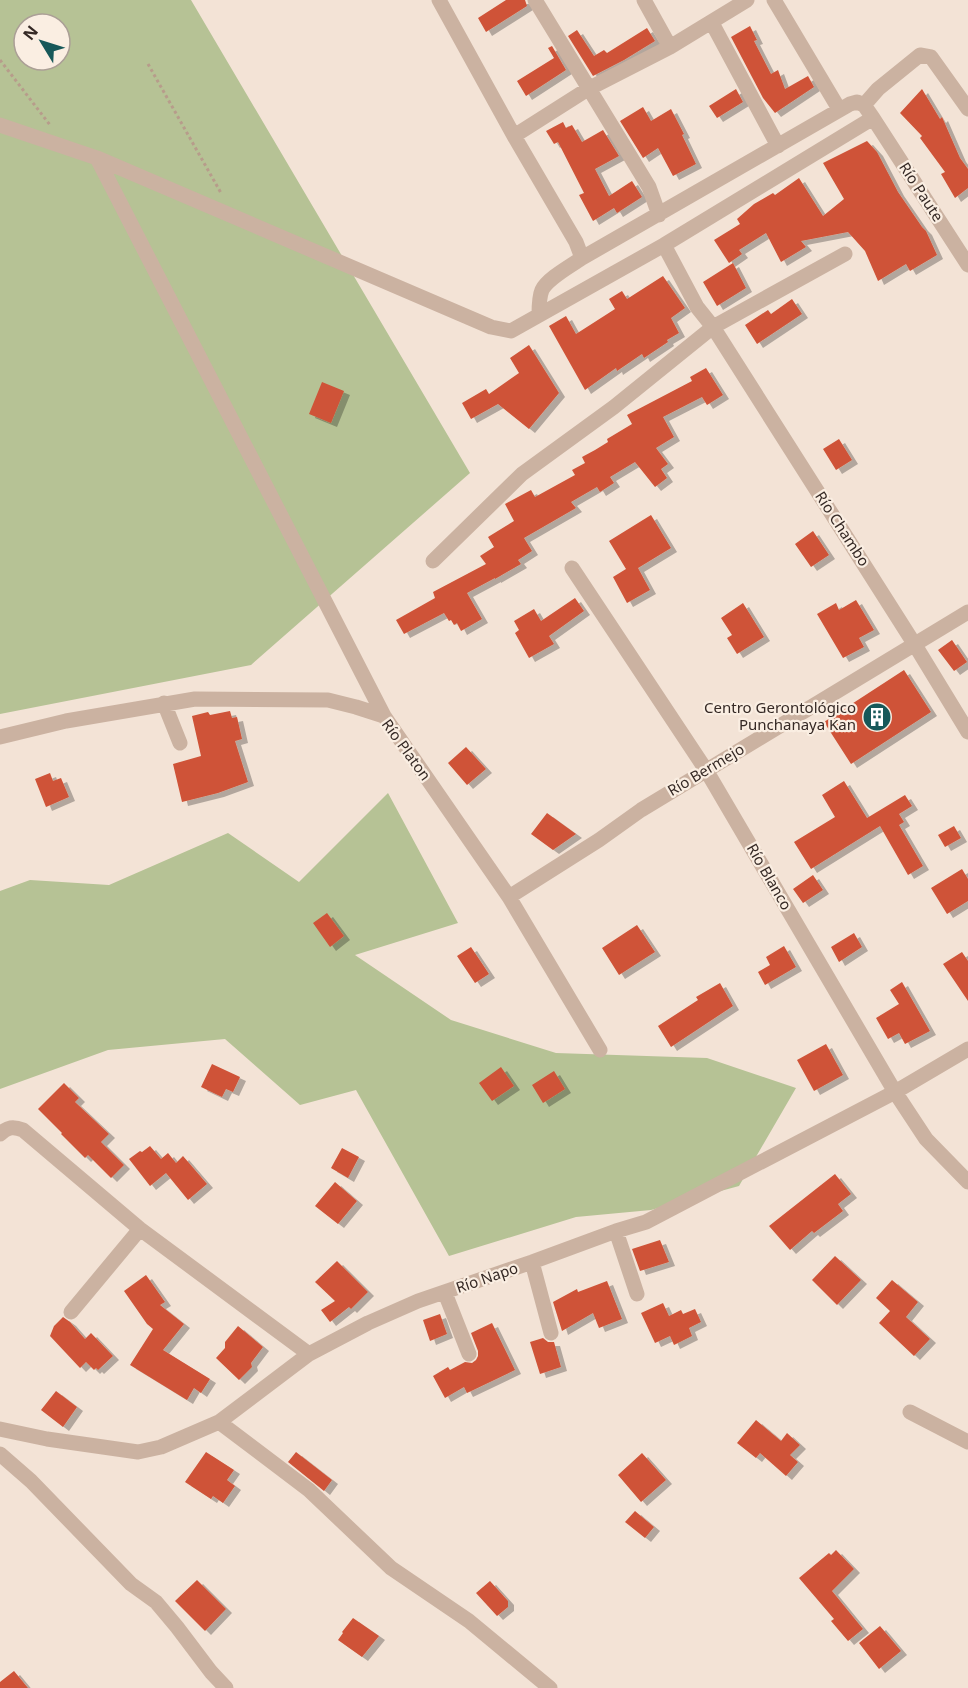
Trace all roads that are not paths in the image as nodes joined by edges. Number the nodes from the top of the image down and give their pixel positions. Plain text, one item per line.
1 (439, 0) edge
2 (535, 0) edge
3 (644, 0) edge
4 (747, 0) edge
5 (774, 0) edge
6 (711, 23) junction
7 (670, 47) junction
8 (588, 90) junction
9 (864, 105) junction
10 (839, 109) junction
11 (968, 109) edge
12 (873, 118) junction
13 (0, 125) edge
14 (514, 136) junction
15 (778, 146) junction
16 (97, 158) junction
17 (658, 215) junction
18 (664, 245) junction
19 (845, 254) dead end
20 (582, 258) junction
21 (968, 266) edge
22 (539, 315) junction
23 (713, 327) junction
24 (433, 561) dead end
25 (572, 568) dead end
26 (968, 612) edge
27 (915, 645) junction
28 (164, 703) junction
29 (384, 716) junction
30 (968, 732) edge
31 (0, 737) edge
32 (180, 743) dead end
33 (706, 770) junction
34 (509, 897) junction
35 (968, 1049) edge
36 (600, 1050) dead end
37 (895, 1092) junction
38 (0, 1134) edge
39 (968, 1182) edge
40 (140, 1229) junction
41 (616, 1231) junction
42 (532, 1262) junction
43 (445, 1293) junction
44 (638, 1294) dead end
45 (71, 1312) dead end
46 (551, 1333) dead end
47 (309, 1354) junction
48 (469, 1354) dead end
49 (910, 1412) dead end
50 (219, 1422) junction
51 (0, 1429) edge
52 (968, 1442) edge
53 (0, 1454) edge
54 (226, 1688) edge
55 (550, 1688) edge

1 - 14 street
2 - 8 street
3 - 7 street
4 - 6 street
5 - 10 street
6 - 7 street
6 - 15 street
7 - 8 street
8 - 14 street
8 - 17 street
9 - 10 street
9 - 11 street
9 - 12 street, Río Paute
10 - 15 street
12 - 18 street
12 - 21 street, Río Paute
13 - 16 street
14 - 20 street
15 - 17 street
16 - 22 street
16 - 29 street
17 - 20 street
18 - 22 street
18 - 23 street, Río Chambo
19 - 23 street
20 - 22 street
23 - 24 street
23 - 27 street, Río Chambo
25 - 33 street, Río Blanco
26 - 27 street, Río Bermejo
27 - 30 street, Río Chambo
27 - 33 street, Río Bermejo
28 - 29 street, Río Platon
28 - 31 street, Río Platon
28 - 32 street
29 - 34 street, Río Platon
33 - 34 street, Río Bermejo
33 - 37 street, Río Blanco
34 - 36 street, Río Platon
35 - 37 street, Río Napo
37 - 39 street, Río Blanco
37 - 41 street, Río Napo
38 - 40 street
40 - 45 street
40 - 47 street
41 - 42 street, Río Napo
41 - 44 street
42 - 43 street, Río Napo
42 - 46 street
43 - 47 street, Río Napo
43 - 48 street
47 - 50 street, Río Napo
49 - 52 street
50 - 51 street, Río Napo
50 - 55 street
53 - 54 street

